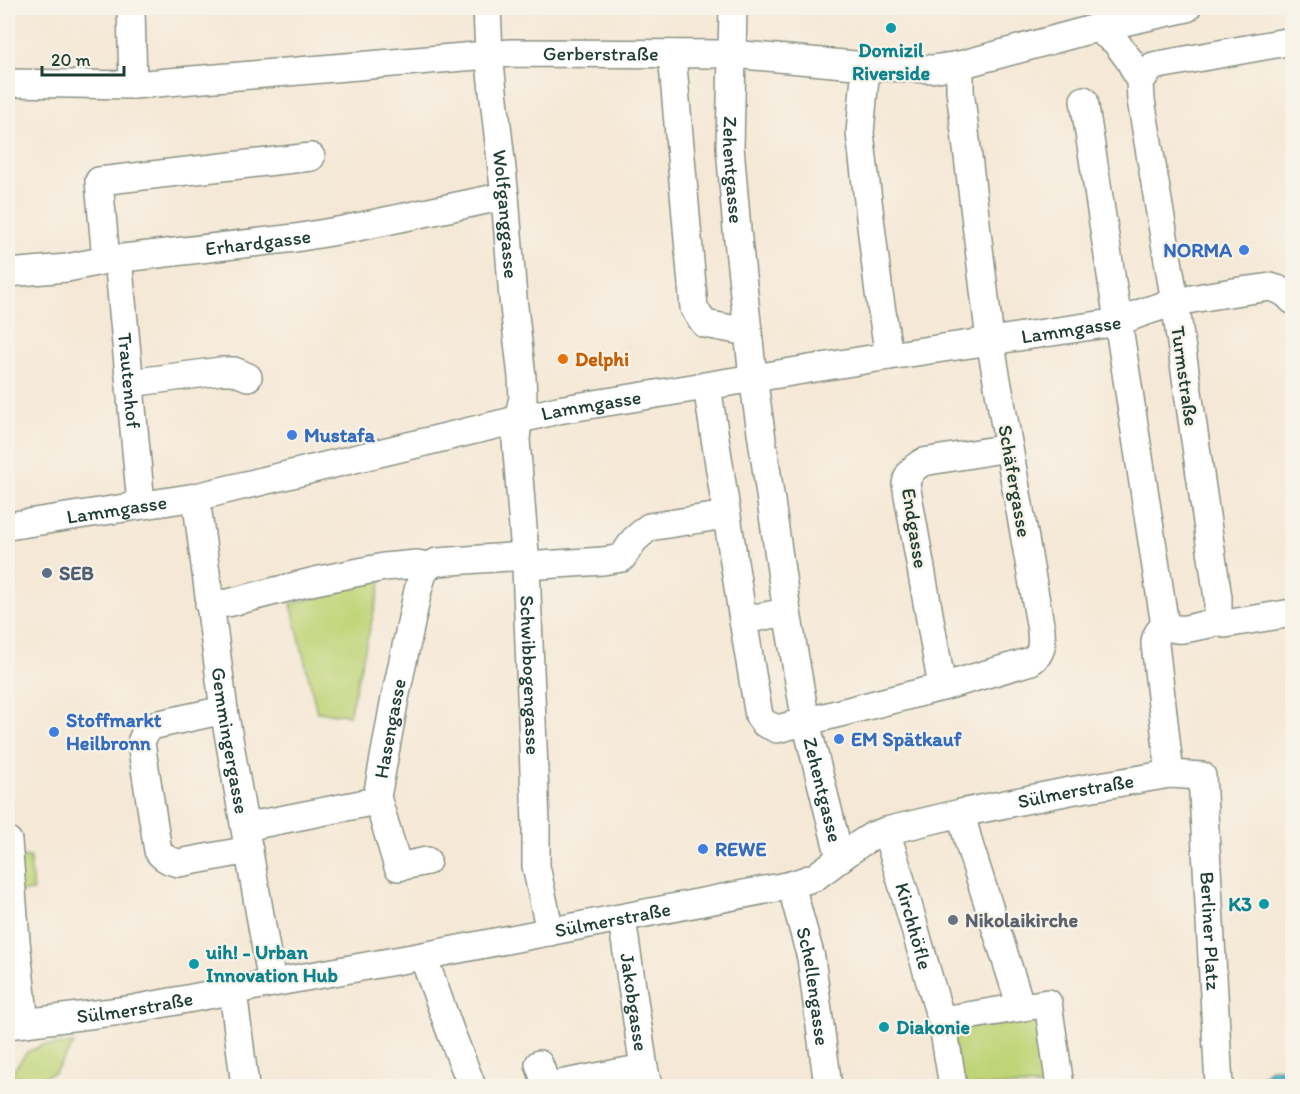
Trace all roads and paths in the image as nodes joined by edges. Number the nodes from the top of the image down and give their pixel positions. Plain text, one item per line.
1 (131, 8) edge
2 (487, 8) edge
3 (733, 8) edge
4 (1187, 8) edge
5 (1096, 28) junction
6 (1293, 41) edge
7 (672, 54) junction
8 (732, 54) junction
9 (489, 55) junction
10 (960, 65) junction
11 (866, 66) junction
12 (1140, 81) junction
13 (8, 83) edge
14 (134, 85) junction
15 (1084, 100) dead end
16 (311, 157) dead end
17 (505, 196) junction
18 (112, 259) junction
19 (8, 273) edge
20 (1293, 300) edge
21 (1175, 302) junction
22 (1119, 322) junction
23 (748, 332) junction
24 (990, 340) junction
25 (889, 356) junction
26 (248, 377) dead end
27 (753, 377) junction
28 (130, 383) junction
29 (707, 386) junction
30 (518, 419) junction
31 (1008, 448) junction
32 (196, 497) junction
33 (141, 504) junction
34 (726, 515) junction
35 (8, 526) edge
36 (525, 561) junction
37 (428, 566) junction
38 (209, 604) junction
39 (787, 612) junction
40 (1293, 612) edge
41 (1215, 619) junction
42 (743, 620) junction
43 (1166, 624) junction
44 (942, 687) junction
45 (224, 711) junction
46 (806, 722) junction
47 (1170, 774) junction
48 (1202, 776) joint
49 (377, 797) junction
50 (961, 813) junction
51 (886, 831) junction
52 (247, 839) junction
53 (8, 851) edge
54 (840, 858) junction
55 (427, 861) dead end
56 (791, 885) junction
57 (622, 919) junction
58 (550, 932) junction
59 (423, 956) junction
60 (272, 983) junction
61 (233, 991) junction
62 (1021, 1007) junction
63 (942, 1020) junction
64 (16, 1024) edge
65 (644, 1068) edge
66 (545, 1079) edge
67 (245, 1086) edge
68 (472, 1086) edge
69 (828, 1086) edge
70 (952, 1086) edge
71 (1060, 1086) edge
72 (1219, 1086) edge

1 - 14 street
2 - 9 street, Wolfganggasse
3 - 8 street, Zehentgasse
4 - 5 street, Gerberstraße
5 - 10 street, Gerberstraße
5 - 12 street, Turmstraße
6 - 12 street
7 - 8 street, Gerberstraße
7 - 9 street, Gerberstraße
7 - 23 street
8 - 11 street, Gerberstraße
8 - 23 street, Zehentgasse
9 - 14 street, Gerberstraße
9 - 17 street, Wolfganggasse
10 - 11 street, Gerberstraße
10 - 24 street, Schäfergasse
11 - 25 street
12 - 21 street, Turmstraße
13 - 14 street, Gerberstraße
15 - 22 street
16 - 18 street, Trautenhof
17 - 18 street, Erhardgasse
17 - 30 street, Wolfganggasse
18 - 19 street, Erhardgasse
18 - 28 street, Trautenhof
20 - 21 street, Lammgasse
21 - 22 street, Lammgasse
21 - 41 street, Turmstraße
22 - 24 street, Lammgasse
22 - 43 street
23 - 27 street, Zehentgasse
24 - 25 street, Lammgasse
24 - 31 street, Schäfergasse
25 - 27 street, Lammgasse
26 - 28 street
27 - 29 street, Lammgasse
27 - 39 street, Zehentgasse
28 - 33 street, Trautenhof
29 - 30 street, Lammgasse
29 - 34 street, Zehentgasse
30 - 32 street, Lammgasse
30 - 36 street, Schwibbogengasse
31 - 44 street, Schäfergasse
31 - 44 street, Endgasse
32 - 33 street, Lammgasse
32 - 38 street, Gemmingergasse
33 - 35 street, Lammgasse
34 - 36 street
34 - 42 street, Zehentgasse
36 - 37 street
36 - 58 street, Schwibbogengasse
37 - 38 street
37 - 49 street, Hasengasse
38 - 45 street, Gemmingergasse
39 - 42 street
39 - 46 street, Zehentgasse
40 - 41 street
41 - 43 street
42 - 46 street, Zehentgasse
43 - 47 street
44 - 46 street, Schäfergasse
45 - 52 street, Gemmingergasse
45 - 52 street, Hasengasse
46 - 54 street, Zehentgasse
47 - 48 street, Sülmerstraße
47 - 50 street, Sülmerstraße
48 - 72 street, Berliner Platz
49 - 52 street, Hasengasse
49 - 55 street
50 - 51 street, Sülmerstraße
50 - 62 street
51 - 54 street, Sülmerstraße
51 - 63 street, Kirchhöfle
52 - 60 street, Gemmingergasse
53 - 64 street
54 - 56 street, Sülmerstraße
56 - 57 street, Sülmerstraße
56 - 69 street, Schellengasse
57 - 58 street, Sülmerstraße
57 - 65 street, Jakobgasse
58 - 59 street, Sülmerstraße
59 - 60 street, Sülmerstraße
59 - 68 street
60 - 61 street, Sülmerstraße
61 - 64 street, Sülmerstraße
61 - 67 street
62 - 63 street
62 - 71 street
63 - 70 street, Kirchhöfle
65 - 66 street

